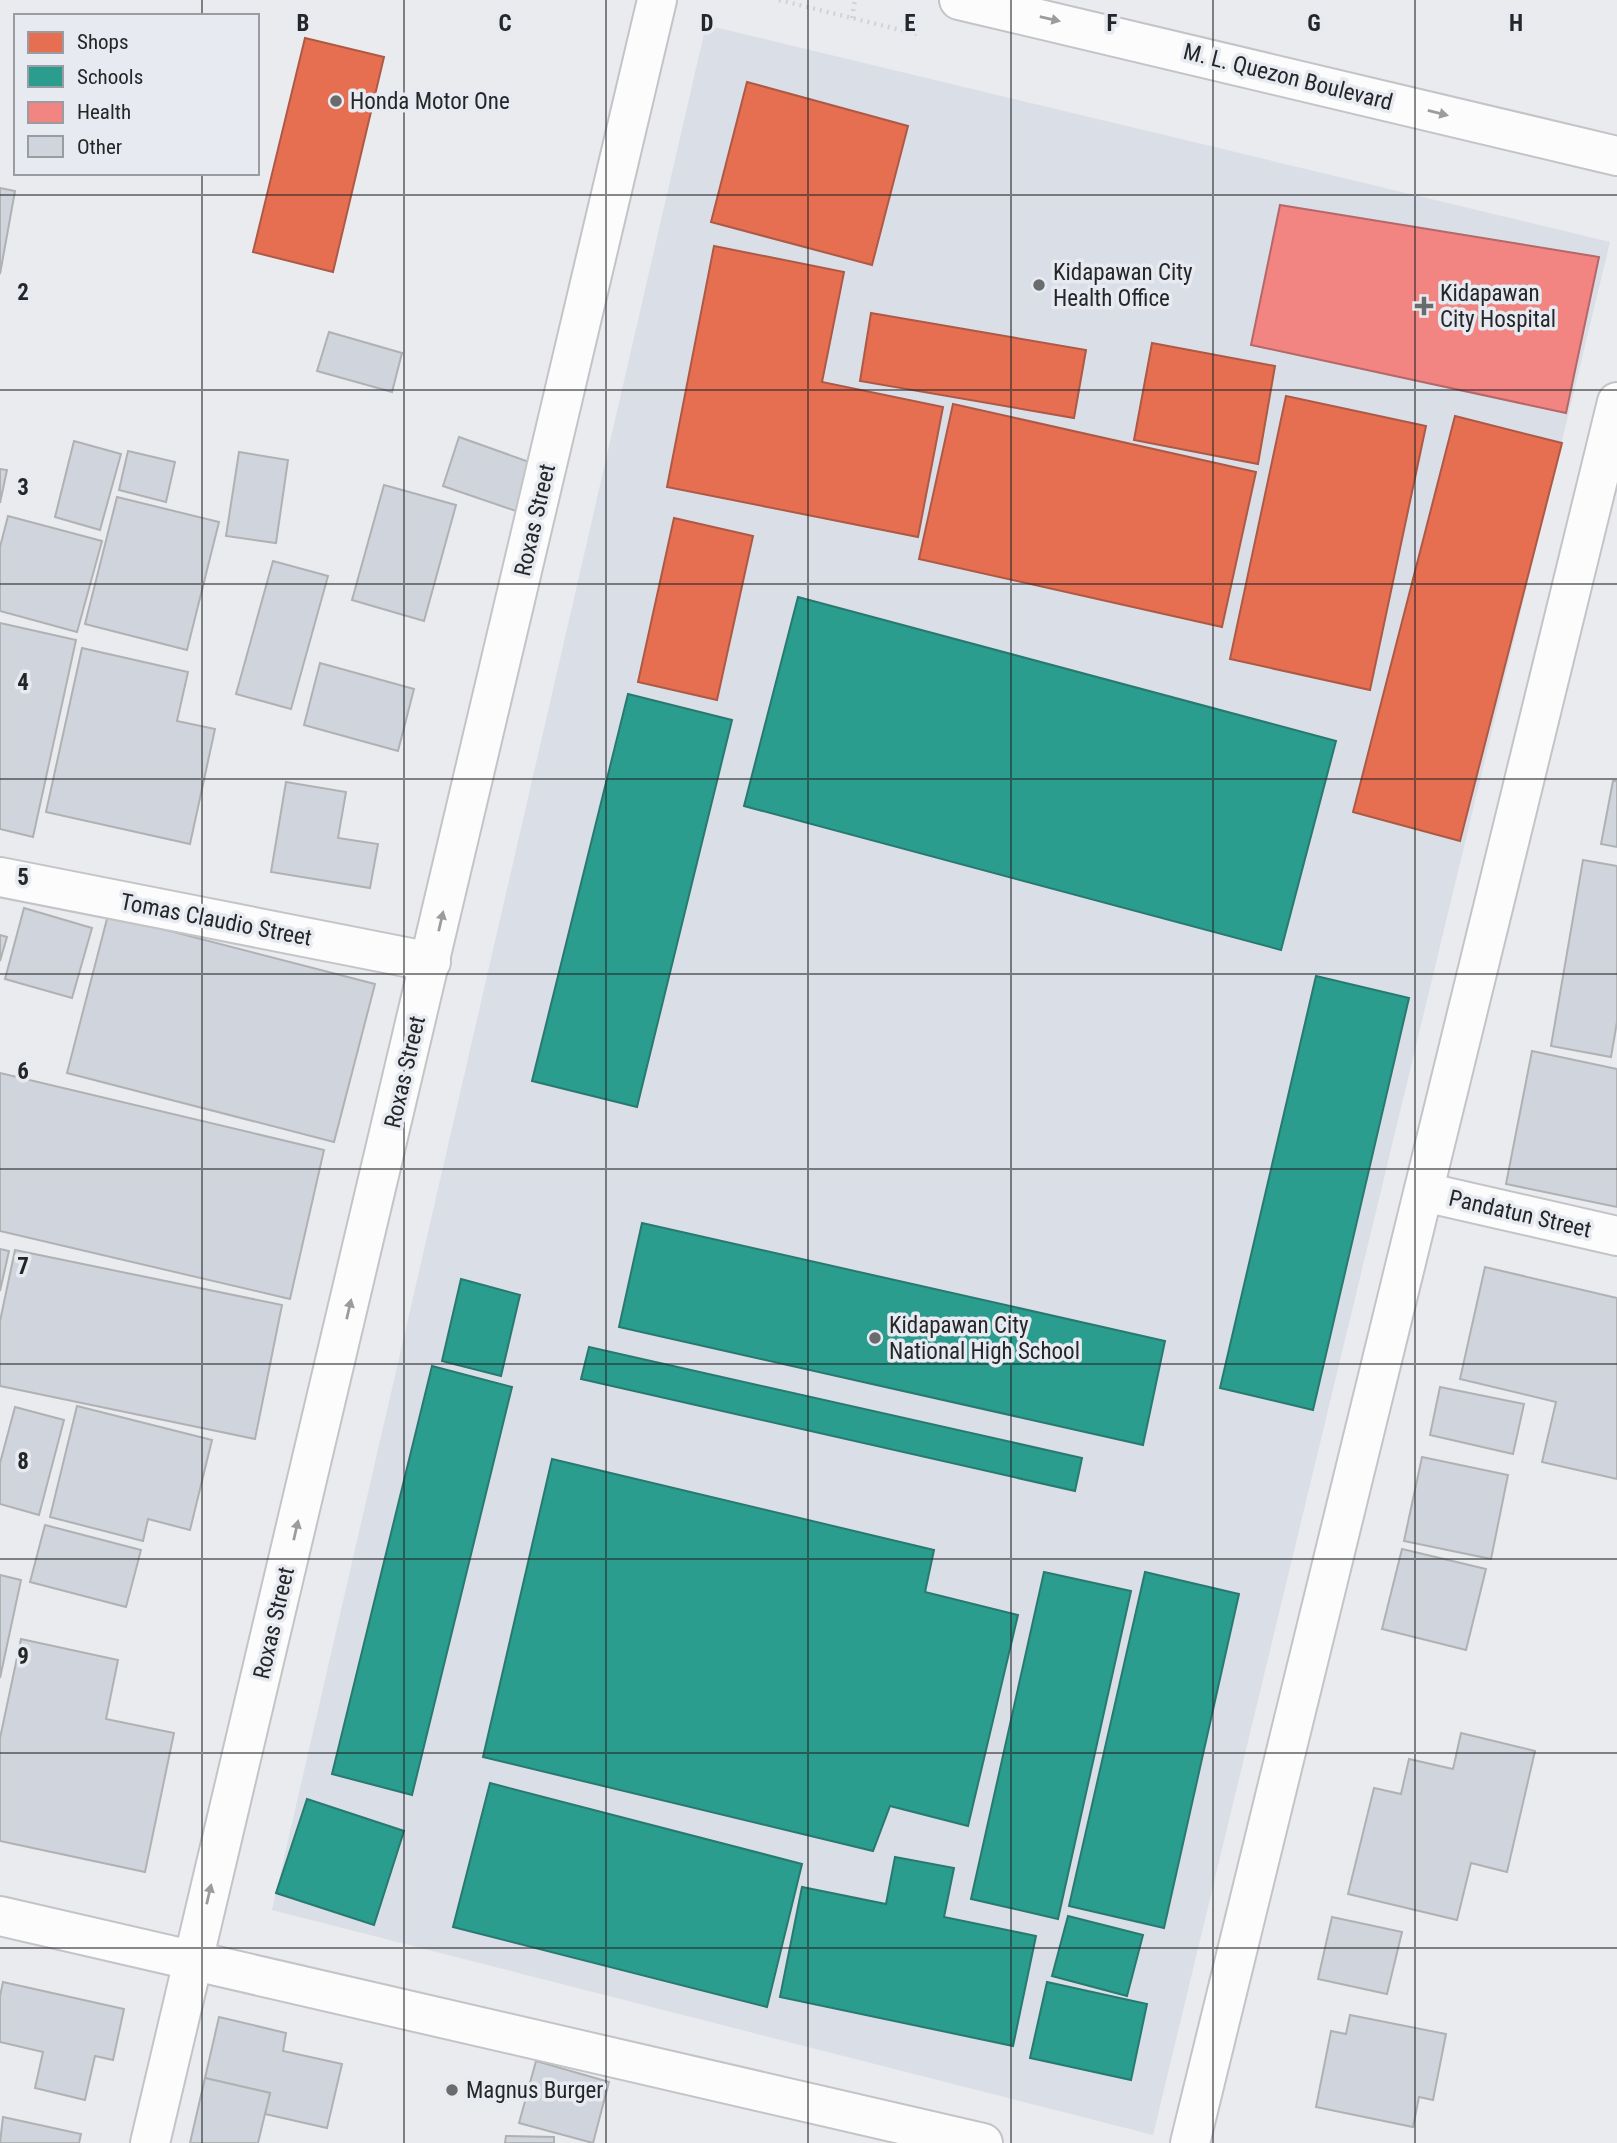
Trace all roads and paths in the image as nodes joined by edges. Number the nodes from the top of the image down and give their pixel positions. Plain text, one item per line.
1 (657, 0) edge
2 (779, 0) edge
3 (855, 0) edge
4 (959, 0) edge
5 (852, 18) junction
6 (925, 36) dead end
7 (1617, 156) edge
8 (1617, 402) edge
9 (0, 877) edge
10 (431, 962) junction
11 (1424, 1192) junction
12 (1617, 1236) edge
13 (0, 1916) edge
14 (193, 1961) junction
15 (150, 2143) edge
16 (983, 2143) edge
17 (1190, 2143) edge

10 -> 1 main road, Roxas Street
2 - 5 path
3 - 5 path
4 -> 7 main road, M. L. Quezon Boulevard
5 - 6 path
8 - 11 main road
9 - 10 main road, Tomas Claudio Street
14 -> 10 main road, Roxas Street
11 - 12 main road, Pandatun Street
11 - 17 main road
13 - 14 main road
14 - 15 main road, Roxas Street
14 - 16 main road

